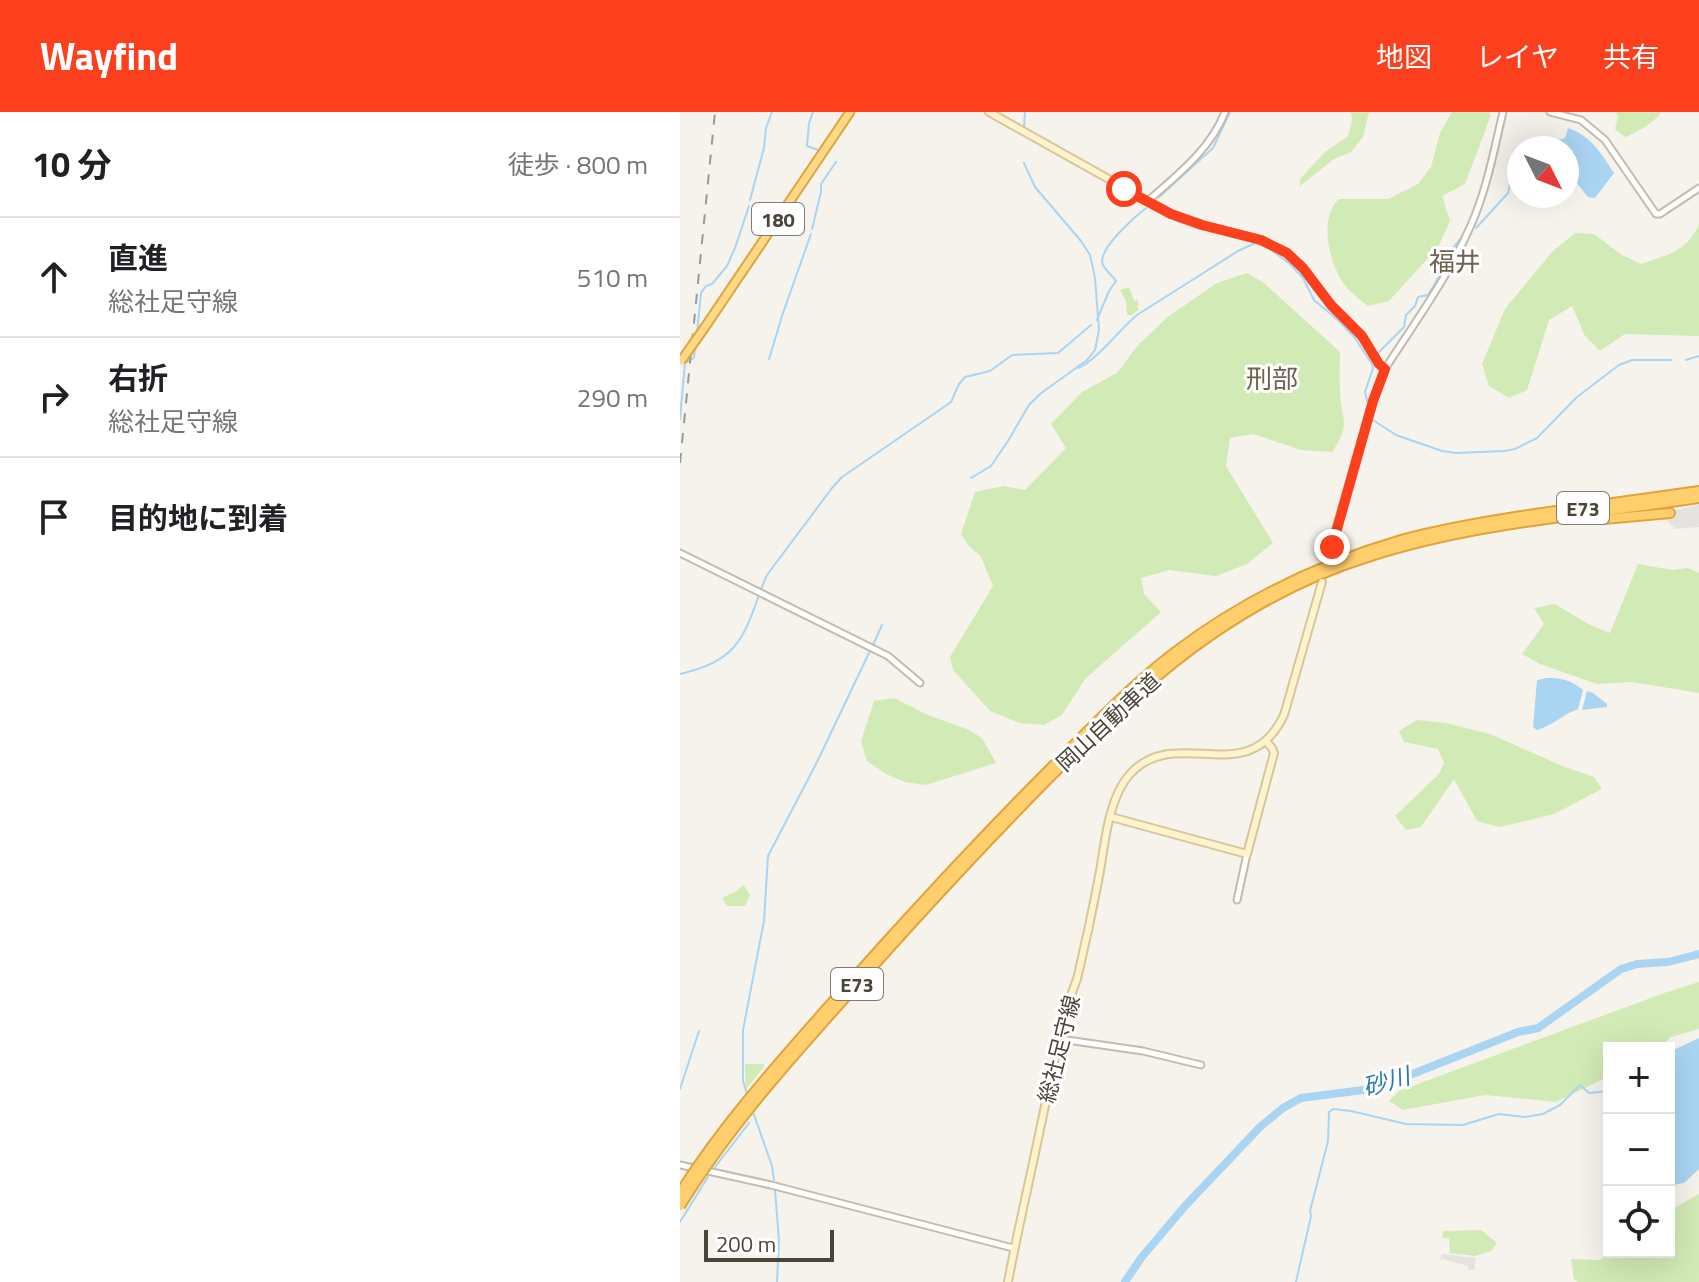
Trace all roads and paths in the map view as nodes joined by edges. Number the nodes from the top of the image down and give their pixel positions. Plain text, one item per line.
1 (850, 112) edge
2 (989, 112) edge
3 (1225, 112) edge
4 (1503, 112) edge
5 (1550, 112) edge
6 (1699, 188) edge
7 (1147, 202) junction
8 (680, 362) edge
9 (1385, 369) junction
10 (1699, 488) edge
11 (1699, 498) edge
12 (1670, 513) dead end
13 (1564, 517) junction
14 (1467, 529) junction
15 (680, 553) edge
16 (1329, 554) dead end
17 (1322, 582) dead end
18 (920, 683) dead end
19 (1266, 741) junction
20 (1048, 775) junction
21 (1111, 817) junction
22 (1247, 854) junction
23 (1237, 900) dead end
24 (1060, 1039) junction
25 (1201, 1065) dead end
26 (680, 1165) edge
27 (680, 1193) edge
28 (680, 1206) edge
29 (1013, 1248) junction
30 (1008, 1282) edge

1 - 8 highway, 180, bridge
2 - 7 main road
3 - 7 street
4 - 9 street
5 - 6 street
7 - 9 main road
9 - 16 main road
10 - 14 highway, 岡山自動車道 / E73
11 - 13 highway, 岡山自動車道 / E73
12 - 13 highway
13 - 14 highway, 岡山自動車道 / E73
14 - 20 highway, 岡山自動車道 / E73
15 - 18 street
17 - 19 main road
19 - 21 main road, 総社足守線
19 - 22 main road
20 - 27 highway, 岡山自動車道 / E73, bridge
20 - 28 highway, 岡山自動車道 / E73, bridge
21 - 22 main road
21 - 24 main road, 総社足守線
22 - 23 street
24 - 25 street
24 - 29 main road, 総社足守線
26 - 29 street
29 - 30 main road, 総社足守線

